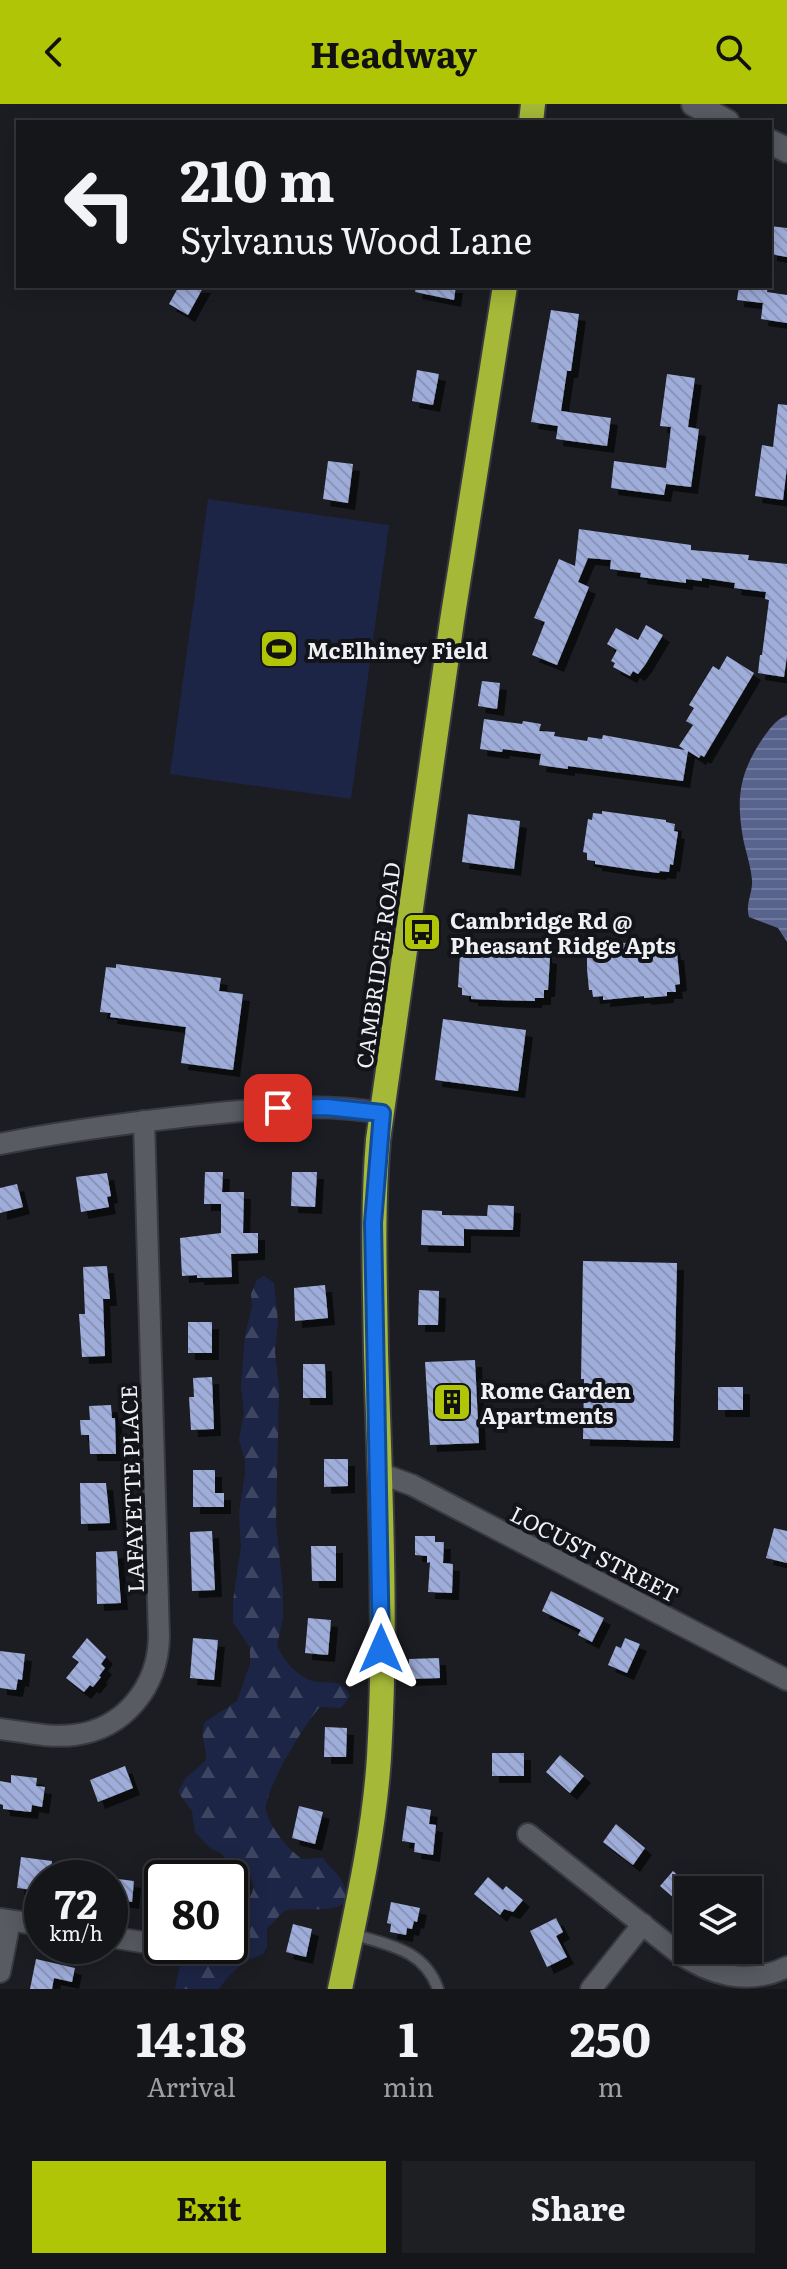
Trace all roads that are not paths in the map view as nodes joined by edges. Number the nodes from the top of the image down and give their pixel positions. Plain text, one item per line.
1 (694, 104) edge
2 (723, 120) edge
3 (505, 288) edge
4 (382, 1113) junction
5 (144, 1121) junction
6 (0, 1144) edge
7 (379, 1473) junction
8 (787, 1680) edge
9 (0, 1729) edge
10 (528, 1834) dead end
11 (5, 1920) edge
12 (643, 1924) junction
13 (352, 1934) junction
14 (128, 1940) edge
15 (142, 1942) dead end
16 (787, 1967) edge
17 (0, 1972) edge
18 (340, 1989) edge
19 (438, 1989) edge
20 (591, 1989) edge

1 - 2 street
3 - 4 highway, CAMBRIDGE ROAD
4 - 5 street
4 - 7 highway, CAMBRIDGE ROAD
5 - 6 street
5 - 9 street, LAFAYETTE PLACE
7 - 8 street, LOCUST STREET
7 - 13 highway, CAMBRIDGE ROAD
10 - 12 street
11 - 17 street
12 - 16 street
12 - 20 street
13 - 18 highway, CAMBRIDGE ROAD
13 - 19 lane
14 - 15 street

